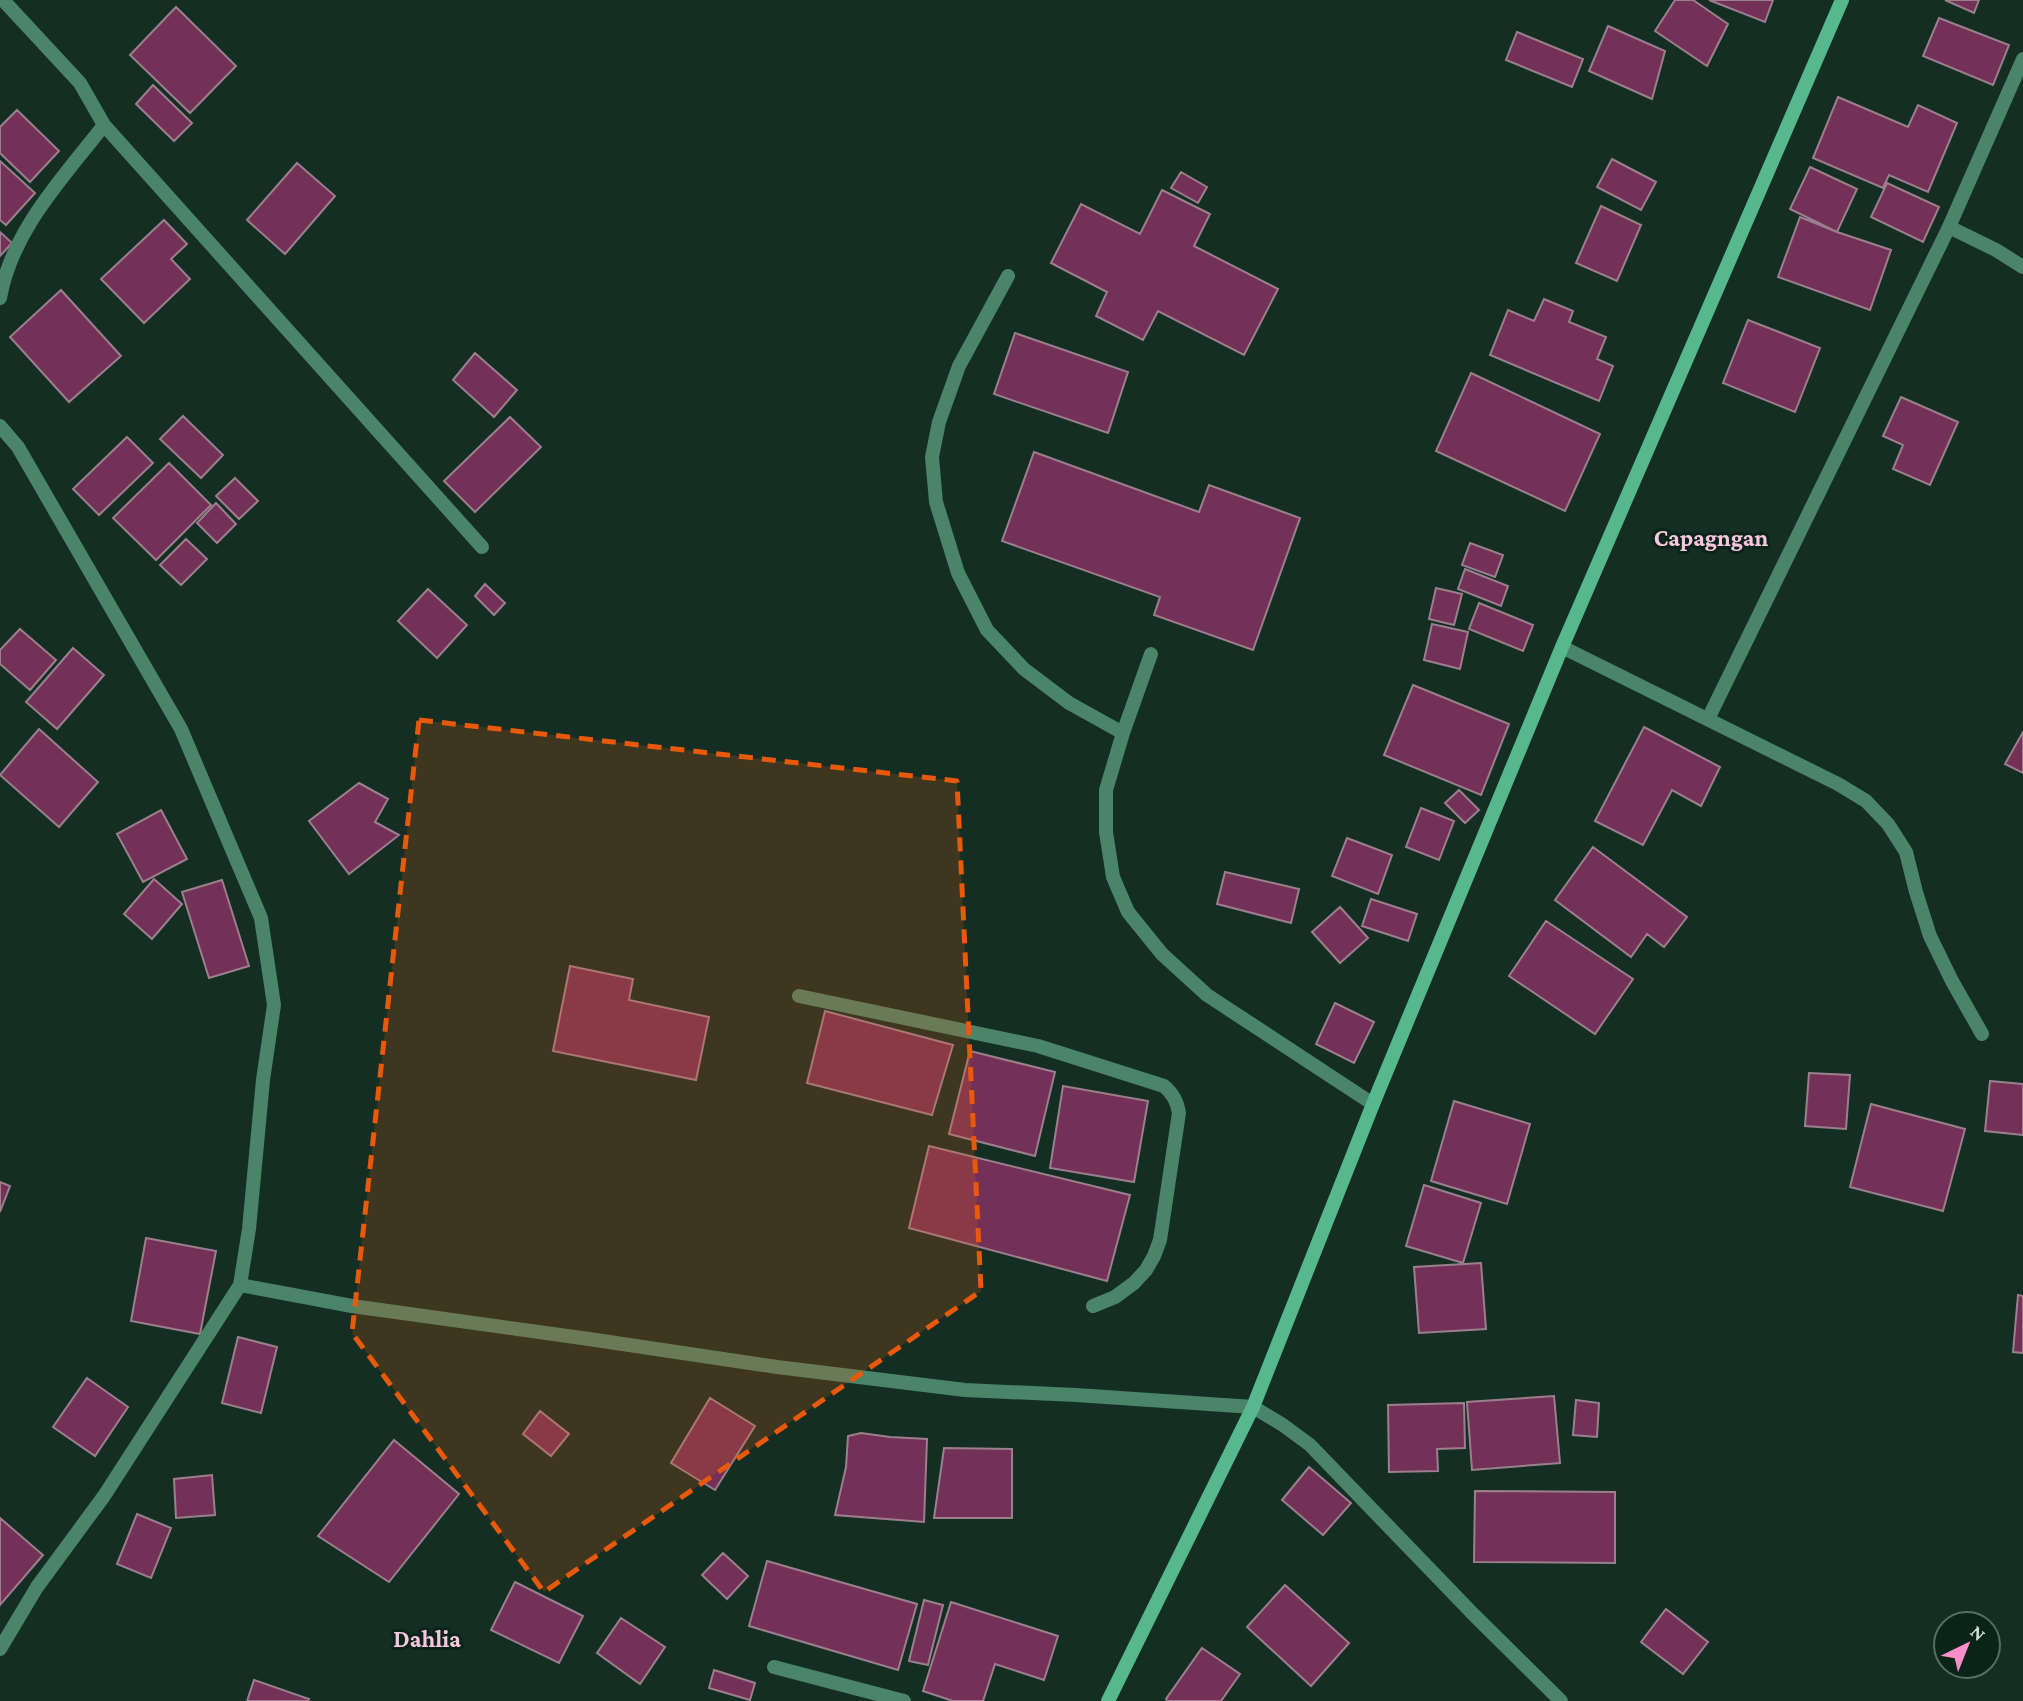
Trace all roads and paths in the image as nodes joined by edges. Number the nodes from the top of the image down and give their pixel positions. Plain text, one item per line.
1 (3, 0) edge
2 (1842, 0) edge
3 (2023, 59) edge
4 (104, 125) junction
5 (1949, 228) junction
6 (2023, 267) edge
7 (1008, 276) dead end
8 (0, 298) edge
9 (0, 426) edge
10 (482, 547) dead end
11 (1562, 648) junction
12 (1151, 654) dead end
13 (1708, 719) junction
14 (1123, 733) junction
15 (799, 996) dead end
16 (1982, 1034) dead end
17 (1373, 1104) junction
18 (240, 1285) junction
19 (1093, 1306) dead end
20 (1253, 1407) junction
21 (0, 1650) edge
22 (774, 1667) dead end
23 (904, 1701) edge
24 (1108, 1701) edge
25 (1561, 1701) edge

1 - 4 street
2 - 11 street
3 - 5 street
4 - 8 street
4 - 10 street
5 - 6 street
5 - 13 street
7 - 14 street
9 - 18 street
11 - 13 street
11 - 17 street
12 - 14 street
13 - 16 street
14 - 17 street
15 - 19 street
17 - 20 street
18 - 20 street
18 - 21 street
20 - 24 street
20 - 25 street
22 - 23 street

